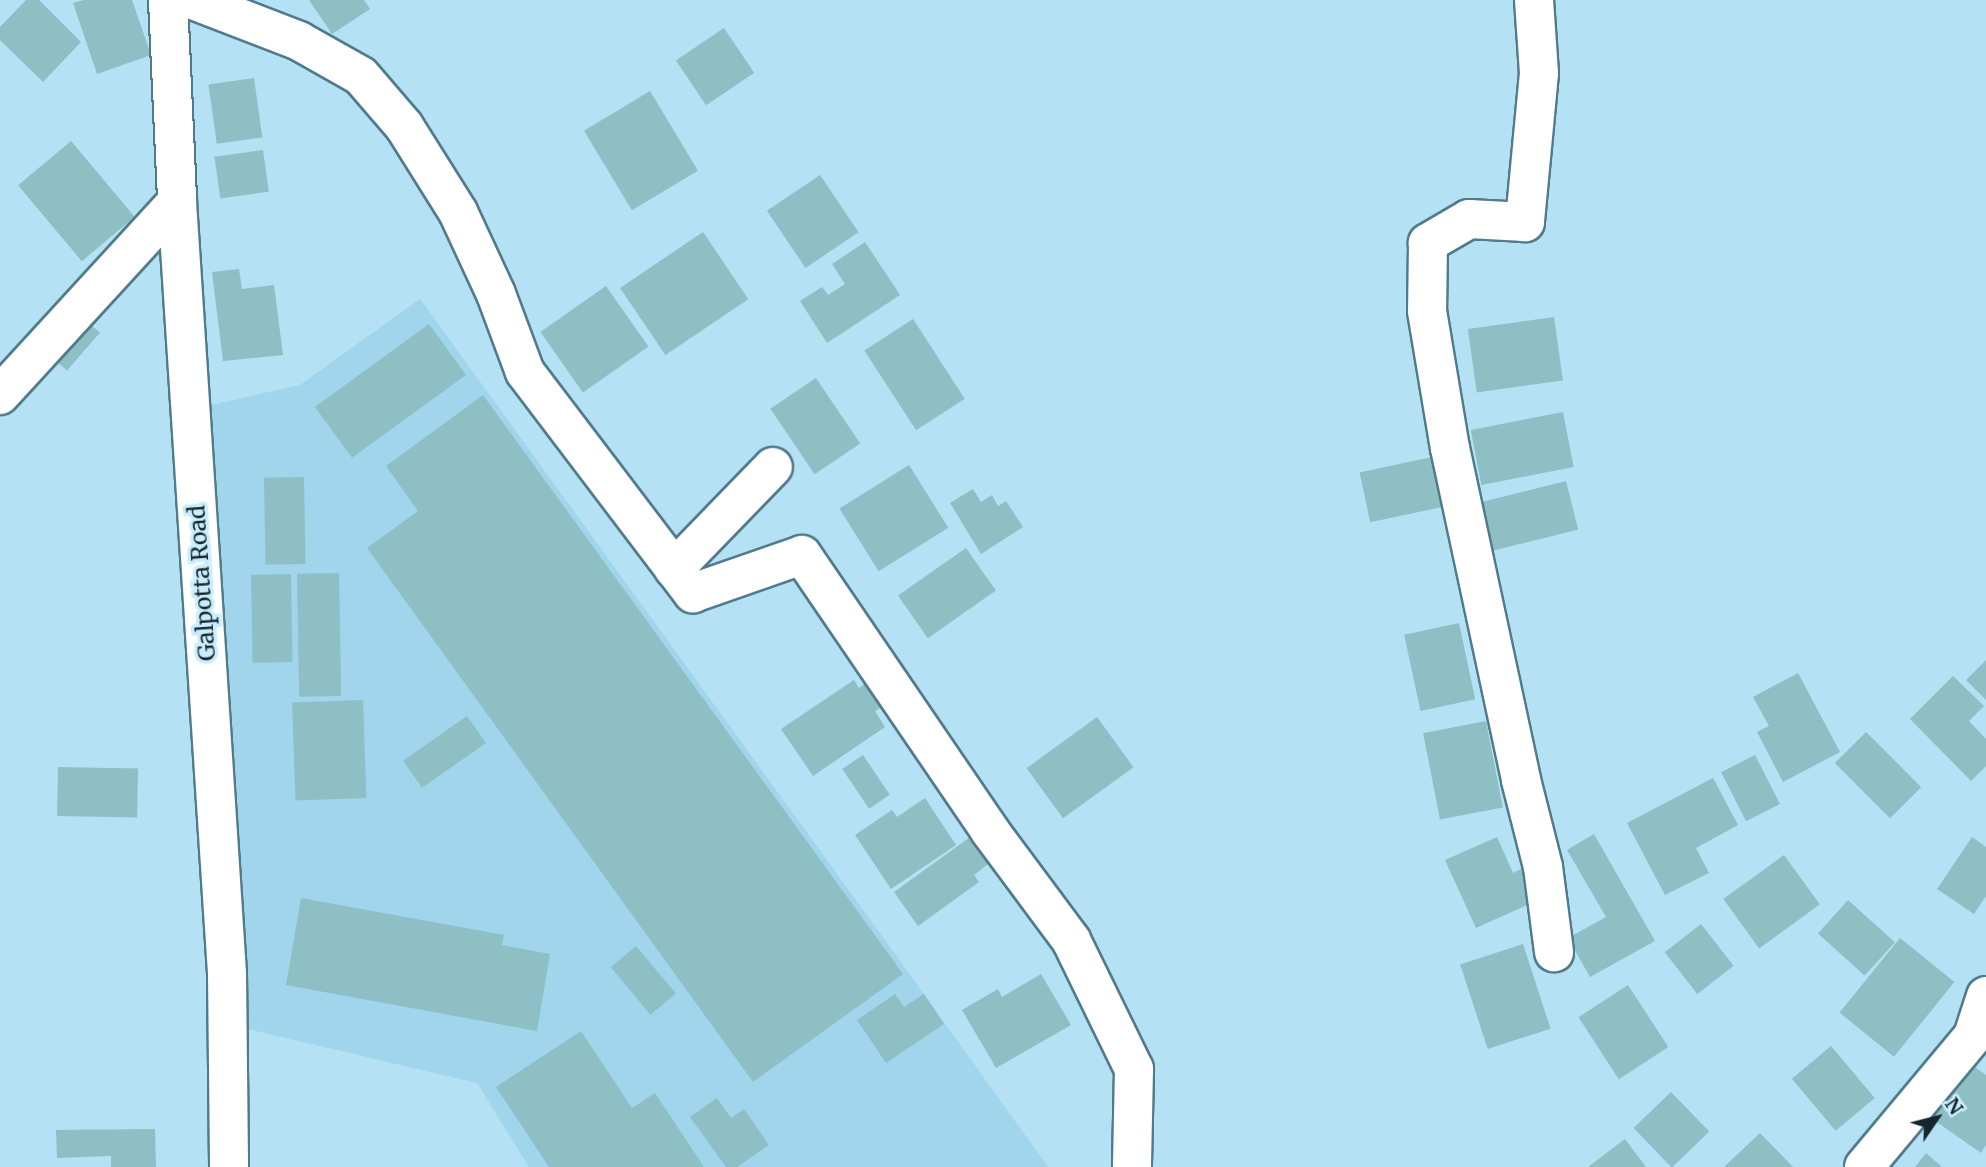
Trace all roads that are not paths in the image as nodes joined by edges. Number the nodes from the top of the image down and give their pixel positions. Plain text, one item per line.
1 (168, 0) edge
2 (193, 0) edge
3 (1534, 0) edge
4 (177, 202) junction
5 (0, 395) edge
6 (773, 467) dead end
7 (674, 569) junction
8 (1554, 952) dead end
9 (1986, 996) edge
10 (1979, 1042) edge
11 (229, 1167) edge
12 (1132, 1167) edge
13 (1864, 1167) edge

1 - 4 street, Galpotta Road
2 - 7 street
3 - 8 street
4 - 5 street
4 - 11 street, Galpotta Road
6 - 7 street
7 - 12 street
9 - 10 street
10 - 13 street

